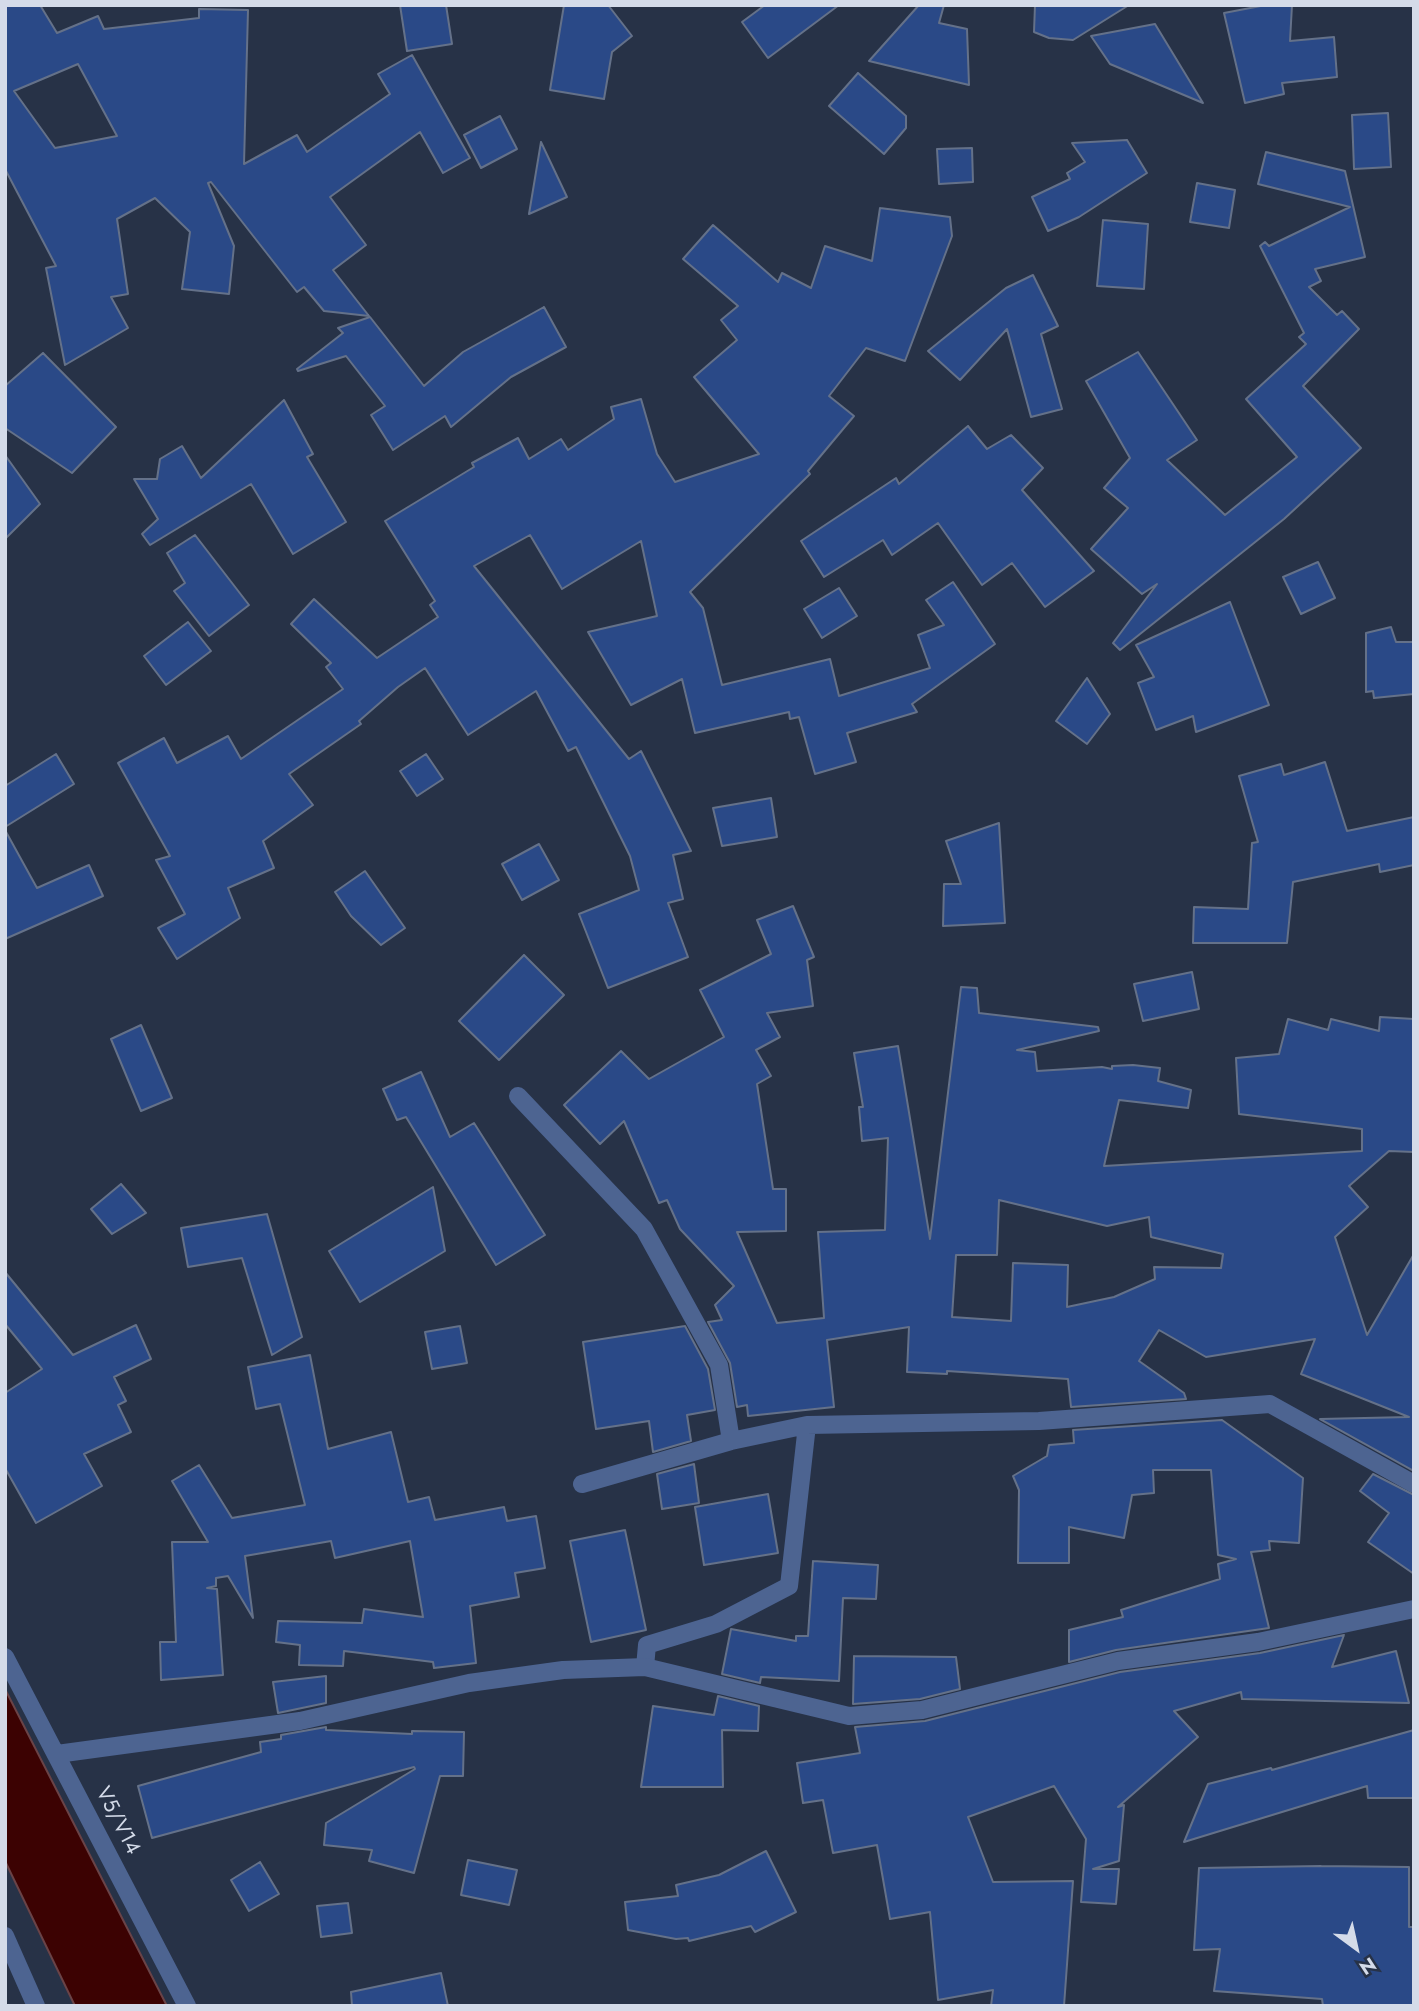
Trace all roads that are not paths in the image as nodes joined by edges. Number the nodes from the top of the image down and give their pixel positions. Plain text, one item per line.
1 (518, 1096) dead end
2 (807, 1425) junction
3 (731, 1441) junction
4 (582, 1484) dead end
5 (1414, 1484) edge
6 (1414, 1609) edge
7 (5, 1657) edge
8 (645, 1667) junction
9 (57, 1754) junction
10 (5, 1936) edge
11 (36, 2006) edge
12 (187, 2006) edge

1 - 3 street
2 - 3 street
2 - 5 street
2 - 8 street
3 - 4 street
6 - 8 street
7 - 9 street, V5/V14
8 - 9 street
9 - 12 street, V5/V14
10 - 11 street

